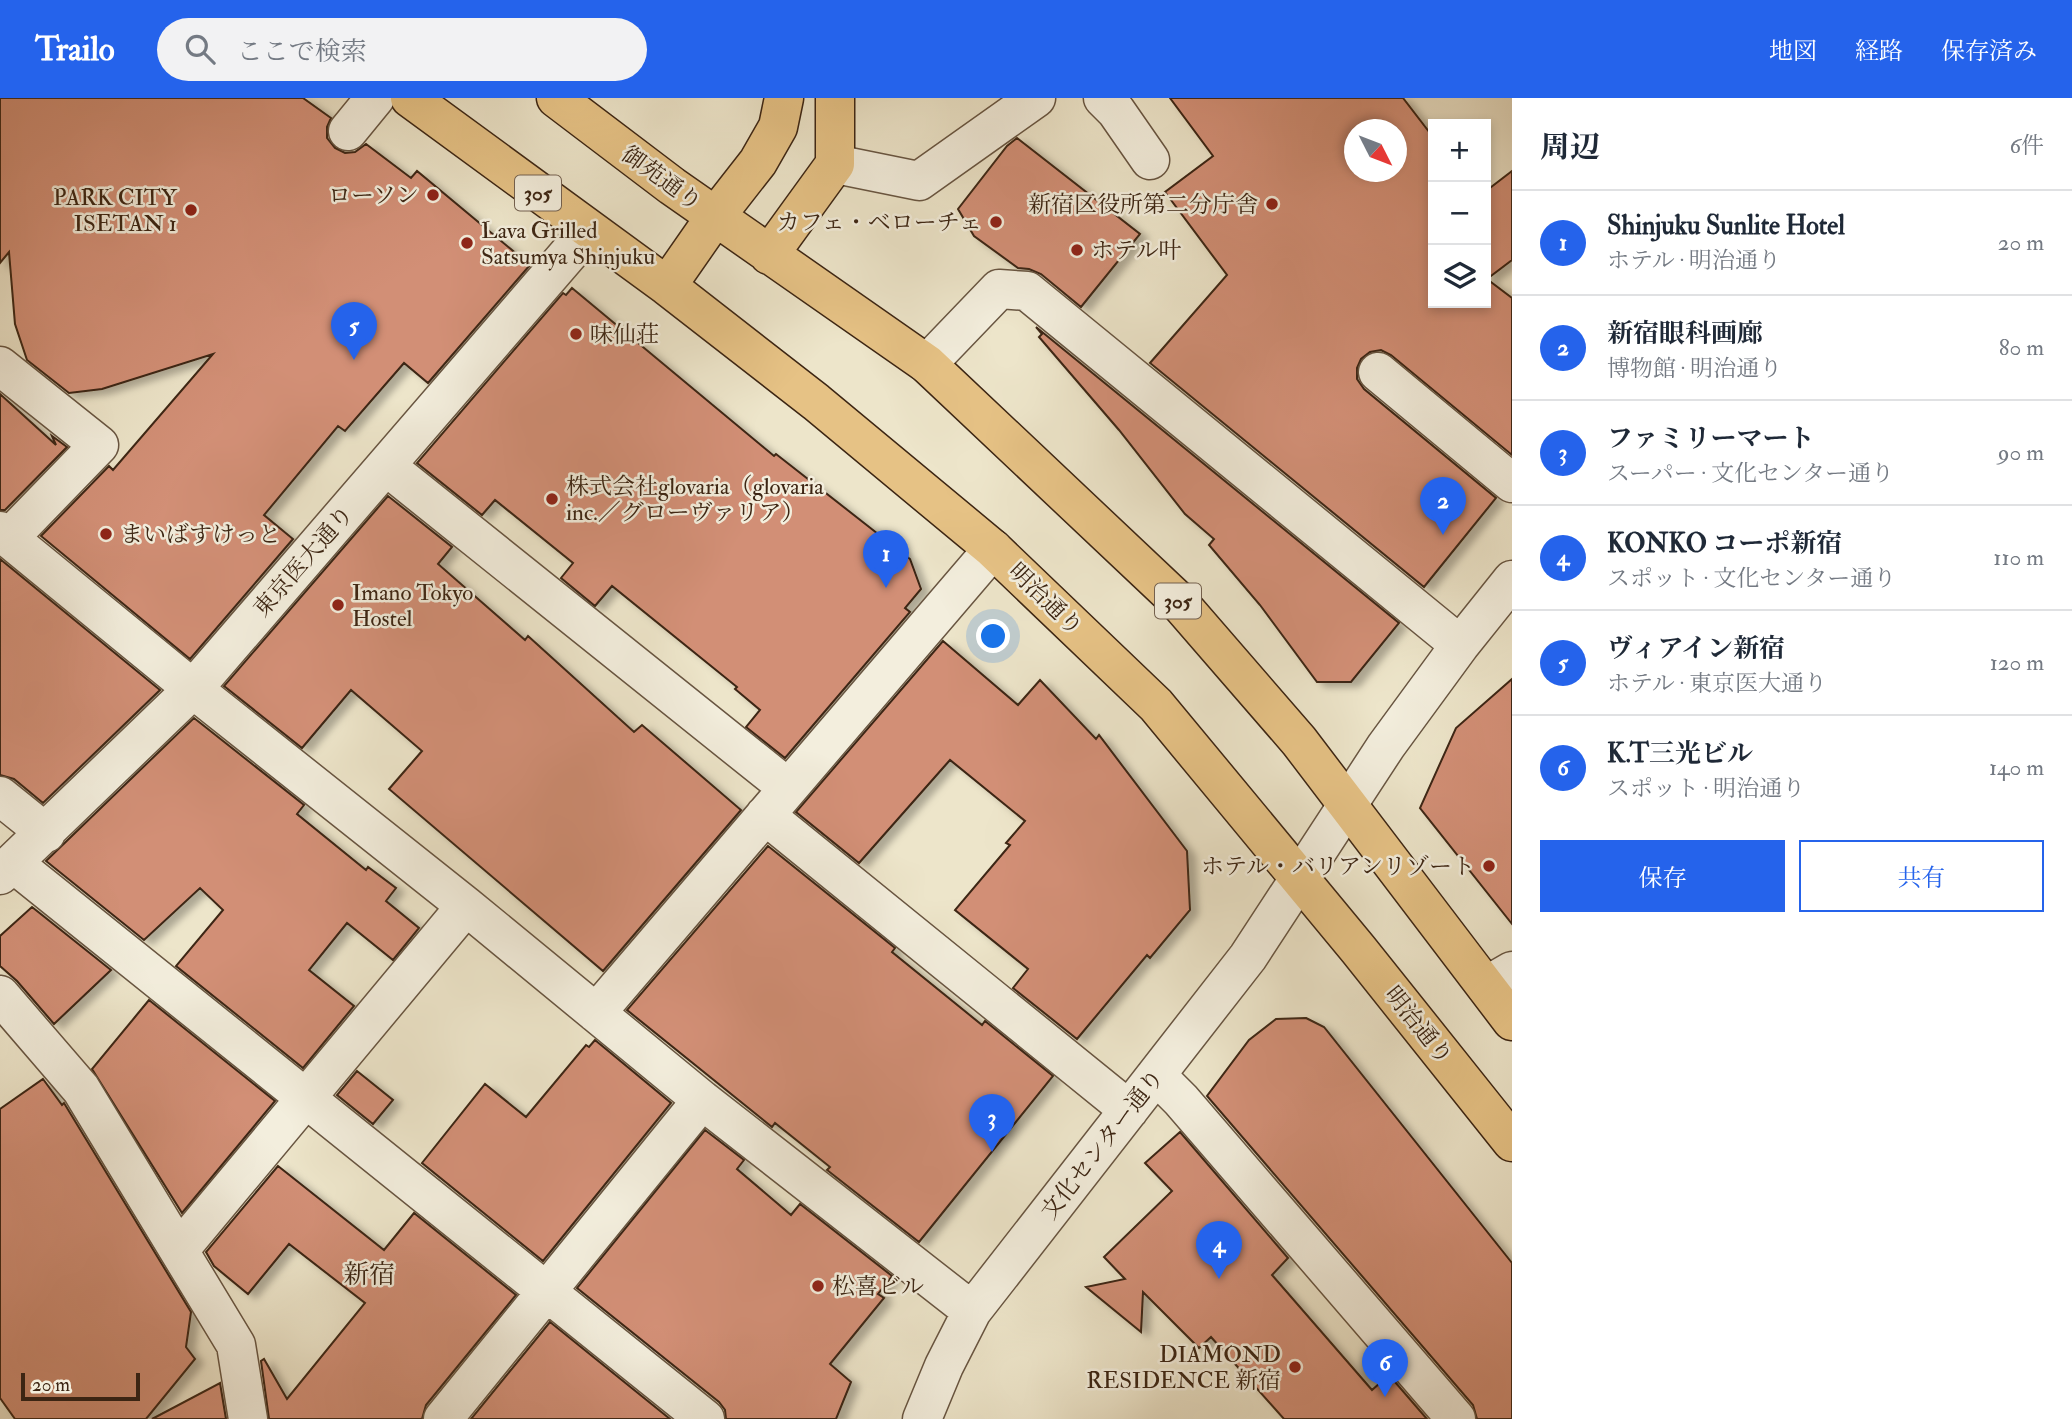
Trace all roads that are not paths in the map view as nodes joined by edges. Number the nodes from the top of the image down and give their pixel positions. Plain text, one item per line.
1 (375, 98) edge
2 (410, 98) edge
3 (556, 98) edge
4 (784, 98) edge
5 (835, 98) edge
6 (1036, 98) edge
7 (1103, 98) edge
8 (348, 131) dead end
9 (1150, 160) dead end
10 (835, 164) junction
11 (715, 217) junction
12 (589, 230) junction
13 (769, 255) junction
14 (667, 286) junction
15 (927, 363) junction
16 (0, 366) edge
17 (1378, 372) dead end
18 (386, 466) junction
19 (1512, 483) edge
20 (5, 535) edge
21 (993, 548) junction
22 (1512, 580) edge
23 (1460, 645) junction
24 (193, 689) junction
25 (0, 796) edge
26 (777, 802) junction
27 (1347, 804) junction
28 (46, 833) junction
29 (6, 869) edge
30 (1299, 879) junction
31 (466, 906) junction
32 (1499, 978) edge
33 (0, 995) edge
34 (596, 1013) junction
35 (1512, 1021) edge
36 (1156, 1075) junction
37 (307, 1097) junction
38 (702, 1100) junction
39 (1129, 1110) junction
40 (1512, 1142) edge
41 (180, 1249) junction
42 (547, 1292) junction
43 (972, 1311) junction
44 (248, 1419) edge
45 (443, 1419) edge
46 (705, 1419) edge
47 (922, 1419) edge
48 (1456, 1419) edge

1 - 8 street
2 - 12 main road, 305
3 - 11 main road, 御苑通り / 305
4 - 11 main road
5 - 10 main road
6 - 10 street
7 - 9 street
10 - 13 main road
11 - 13 main road, 御苑通り / 305
11 - 14 main road
12 - 14 main road, 305
12 - 18 street, 東京医大通り
13 - 15 main road, 305
14 - 21 main road, 明治通り / 305
15 - 23 street
15 - 27 main road, 305
16 - 20 street
17 - 19 street
18 - 24 street, 東京医大通り
18 - 26 street
20 - 24 street
21 - 26 street
21 - 30 main road, 明治通り / 305
22 - 23 street, 文化センター通り
23 - 27 street, 文化センター通り
24 - 28 street, 東京医大通り
24 - 31 street
25 - 28 street
26 - 34 street
26 - 39 street
27 - 30 street, 文化センター通り
27 - 32 main road, 305
28 - 29 street, 東京医大通り
29 - 37 street
30 - 36 street, 文化センター通り
30 - 40 main road, 明治通り / 305
31 - 34 street
31 - 37 street
32 - 35 main road, 305
33 - 41 street
34 - 38 street
36 - 39 street, 文化センター通り
36 - 48 street
37 - 41 street
37 - 42 street
38 - 42 street
38 - 43 street
39 - 43 street, 文化センター通り
41 - 44 street
42 - 45 street
42 - 46 street
43 - 47 street, 文化センター通り

